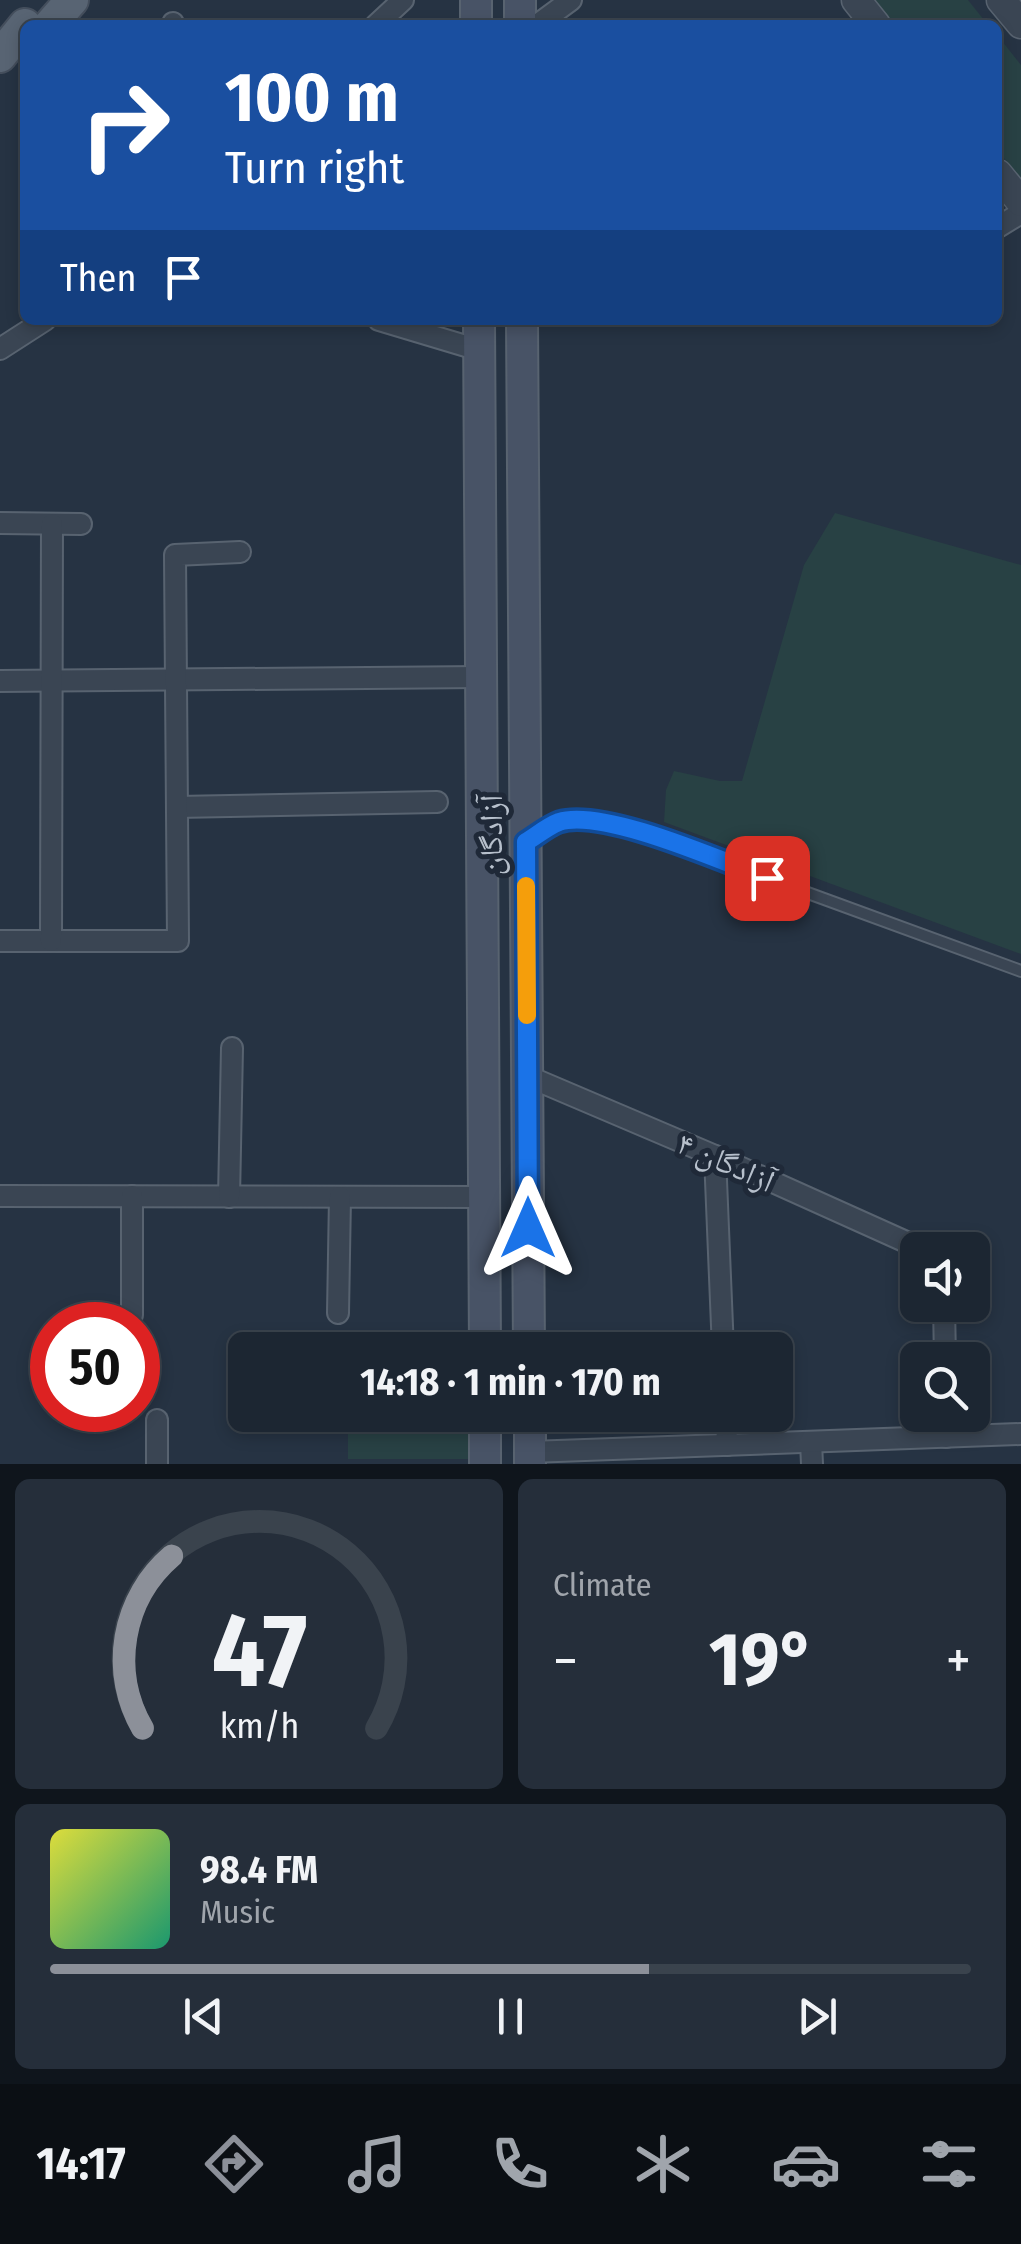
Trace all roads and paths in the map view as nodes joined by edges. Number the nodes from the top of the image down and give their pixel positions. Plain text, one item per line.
1 (46, 0) edge
2 (72, 0) edge
3 (403, 0) edge
4 (571, 0) edge
5 (856, 0) edge
6 (29, 20) edge
7 (54, 20) edge
8 (381, 20) edge
9 (544, 20) edge
10 (872, 20) edge
11 (20, 31) edge
12 (0, 56) edge
13 (20, 61) edge
14 (0, 85) edge
15 (1002, 179) edge
16 (1021, 202) edge
17 (37, 325) edge
18 (412, 325) edge
19 (522, 325) edge
20 (479, 335) edge
21 (0, 349) edge
22 (0, 523) edge
23 (52, 524) junction
24 (81, 524) dead end
25 (240, 552) dead end
26 (481, 677) junction
27 (176, 679) junction
28 (0, 680) edge
29 (51, 680) junction
30 (436, 802) dead end
31 (177, 807) junction
32 (526, 842) junction
33 (0, 941) edge
34 (51, 941) junction
35 (482, 961) junction
36 (526, 961) junction
37 (1021, 971) edge
38 (232, 1048) dead end
39 (527, 1076) junction
40 (715, 1156) junction
41 (0, 1196) edge
42 (132, 1196) junction
43 (229, 1197) junction
44 (340, 1197) junction
45 (484, 1197) junction
46 (900, 1239) edge
47 (132, 1302) edge
48 (338, 1313) dead end
49 (484, 1332) edge
50 (530, 1332) edge
51 (722, 1332) edge
52 (900, 1431) edge
53 (990, 1431) edge
54 (158, 1432) edge
55 (485, 1432) edge
56 (530, 1432) edge
57 (727, 1432) edge
58 (1021, 1434) edge
59 (811, 1442) junction
60 (727, 1444) junction
61 (530, 1458) edge
62 (157, 1464) edge
63 (485, 1464) edge
64 (812, 1464) edge

1 - 6 main road
2 - 7 main road
3 - 8 street
4 - 9 street
5 - 10 street
11 - 12 main road
13 - 14 main road
15 - 16 street
17 - 21 street
18 - 20 street
19 - 32 main road, آزادگان
20 - 26 main road, آزادگان
22 - 23 street
23 - 24 street
23 - 29 street
25 - 27 street
26 - 27 street
26 - 35 main road, آزادگان
27 - 29 street
27 - 31 street
28 - 29 street
29 - 34 street
30 - 31 street
31 - 34 street
32 - 36 main road, آزادگان
32 - 37 lane
33 - 34 street
35 - 36 main road
35 - 45 main road, آزادگان
36 - 39 main road, آزادگان
38 - 43 street
39 - 40 street, آزادگان ۴
39 - 50 main road, آزادگان
40 - 46 street, آزادگان ۴
40 - 51 street
41 - 42 street
42 - 43 street
42 - 47 street
43 - 44 street
44 - 45 street
44 - 48 street
45 - 49 main road, آزادگان
52 - 59 street
53 - 58 street
54 - 62 street
55 - 63 main road
56 - 61 main road
57 - 60 street
59 - 60 street
59 - 64 street
60 - 61 street

